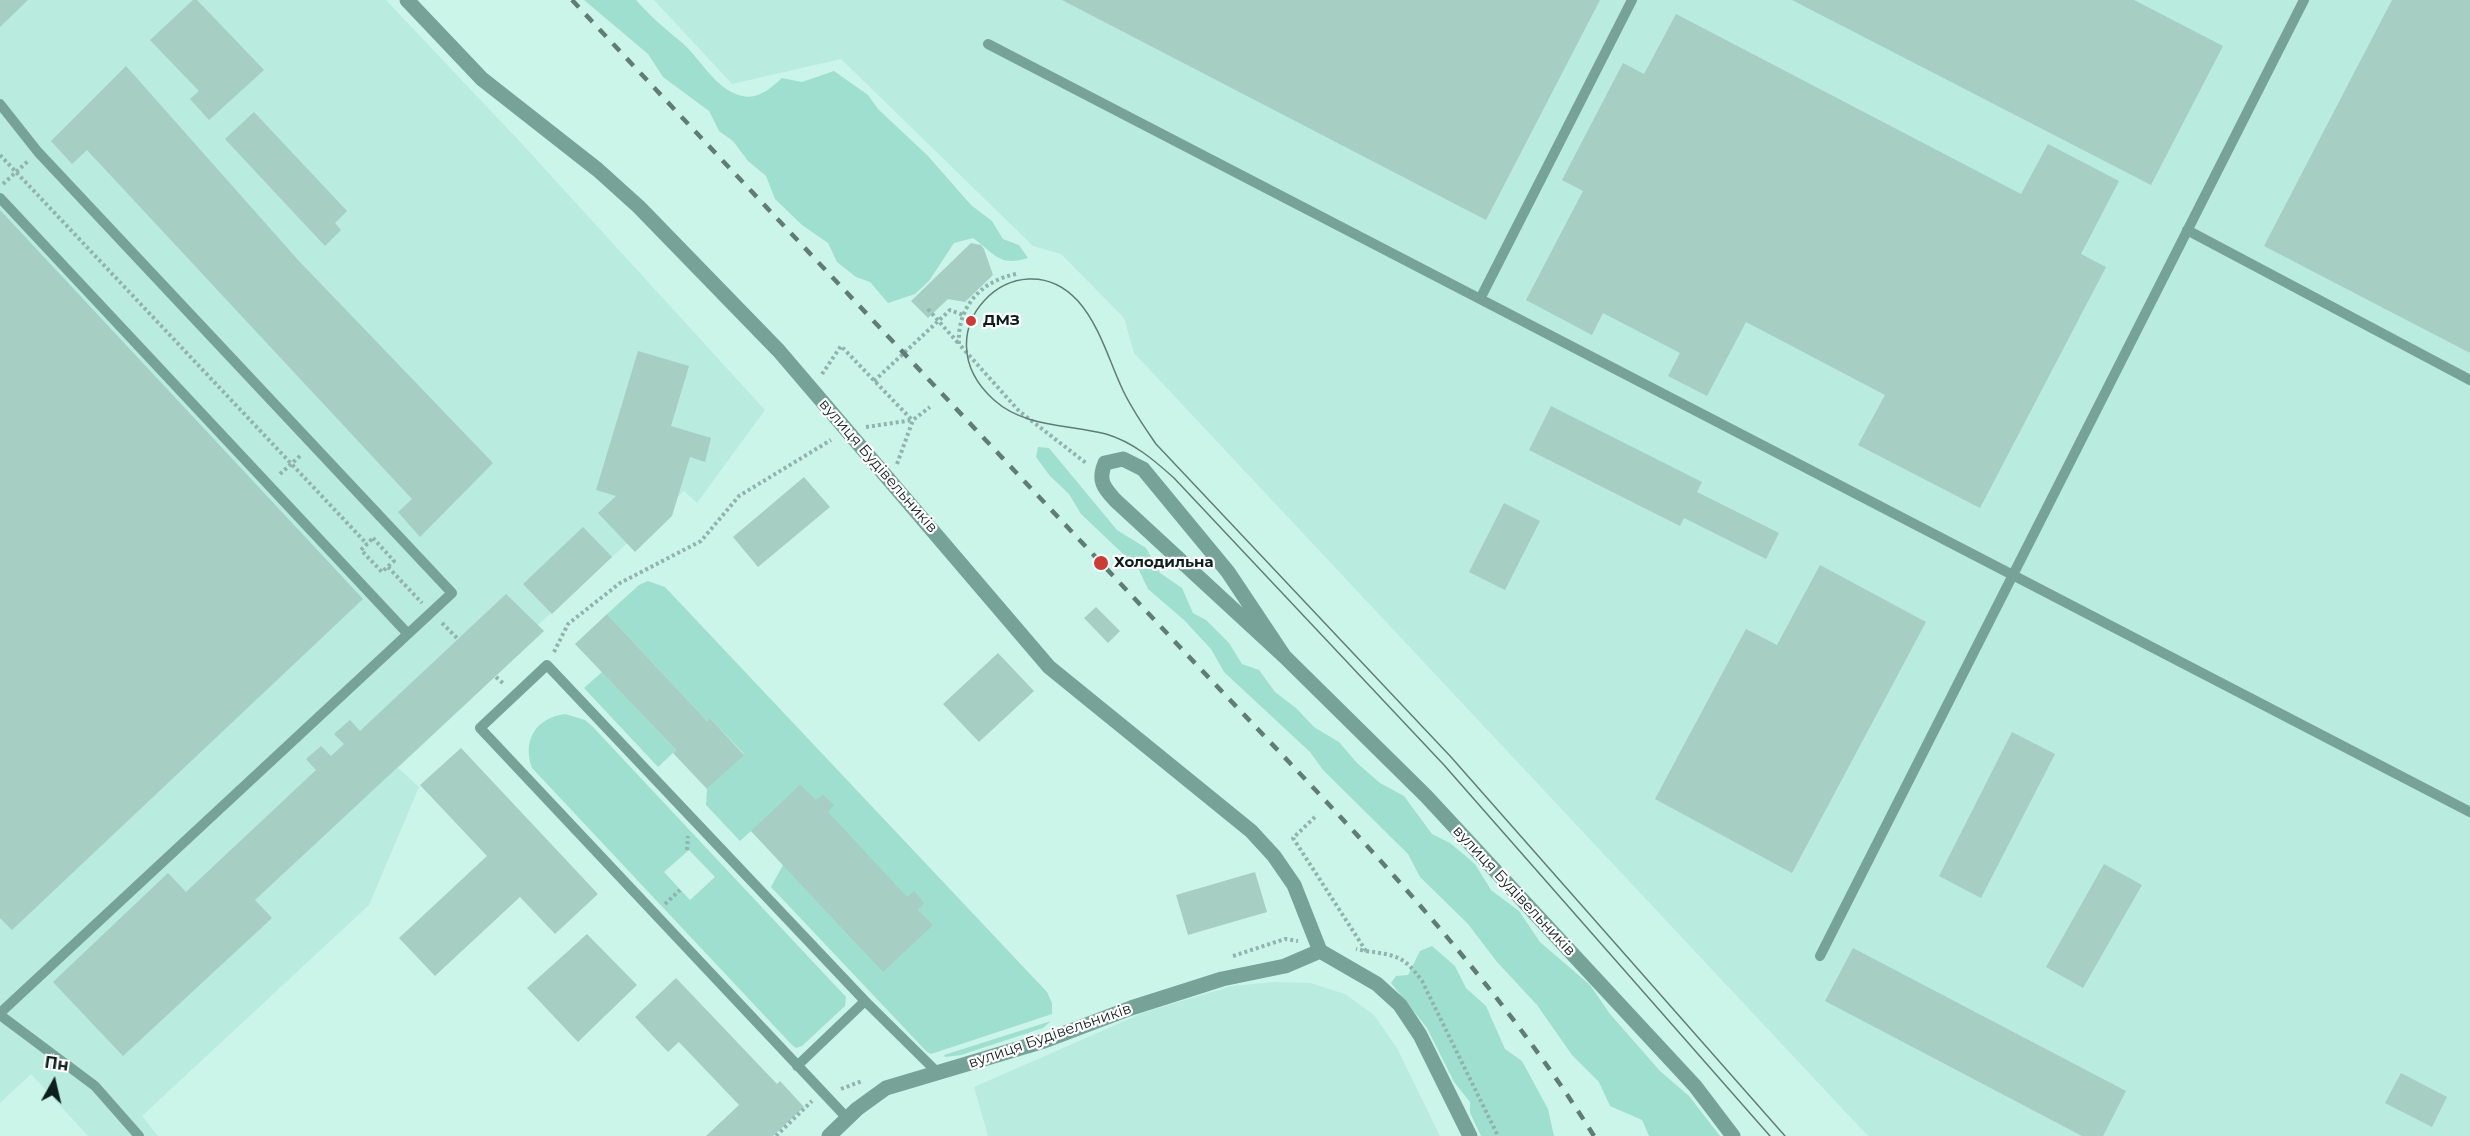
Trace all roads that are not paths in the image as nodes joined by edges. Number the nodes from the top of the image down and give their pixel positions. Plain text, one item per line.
1 (406, 0) edge
2 (1632, 0) edge
3 (2304, 0) edge
4 (988, 44) dead end
5 (0, 104) edge
6 (0, 198) edge
7 (2187, 230) junction
8 (1480, 299) junction
9 (2470, 380) edge
10 (2012, 575) junction
11 (408, 634) junction
12 (1284, 656) junction
13 (2470, 812) edge
14 (1320, 951) junction
15 (1820, 956) dead end
16 (865, 1001) junction
17 (0, 1014) edge
18 (796, 1066) junction
19 (938, 1072) junction
20 (847, 1118) junction
21 (139, 1136) edge
22 (829, 1136) edge
23 (1470, 1136) edge
24 (1733, 1136) edge

1 - 14 street, вулиця Будівельників
2 - 8 lane
3 - 7 lane
4 - 8 lane
5 - 11 lane
6 - 11 lane
7 - 9 lane
7 - 10 lane
8 - 10 lane
10 - 13 lane
10 - 15 lane
11 - 17 lane
12 - 12 street, вулиця Будівельників
12 - 24 street, вулиця Будівельників
14 - 19 street, вулиця Будівельників
14 - 23 street
16 - 18 lane
16 - 18 lane
16 - 19 lane
17 - 21 lane
18 - 20 lane
19 - 20 street, вулиця Будівельників
20 - 22 street, вулиця Будівельників

